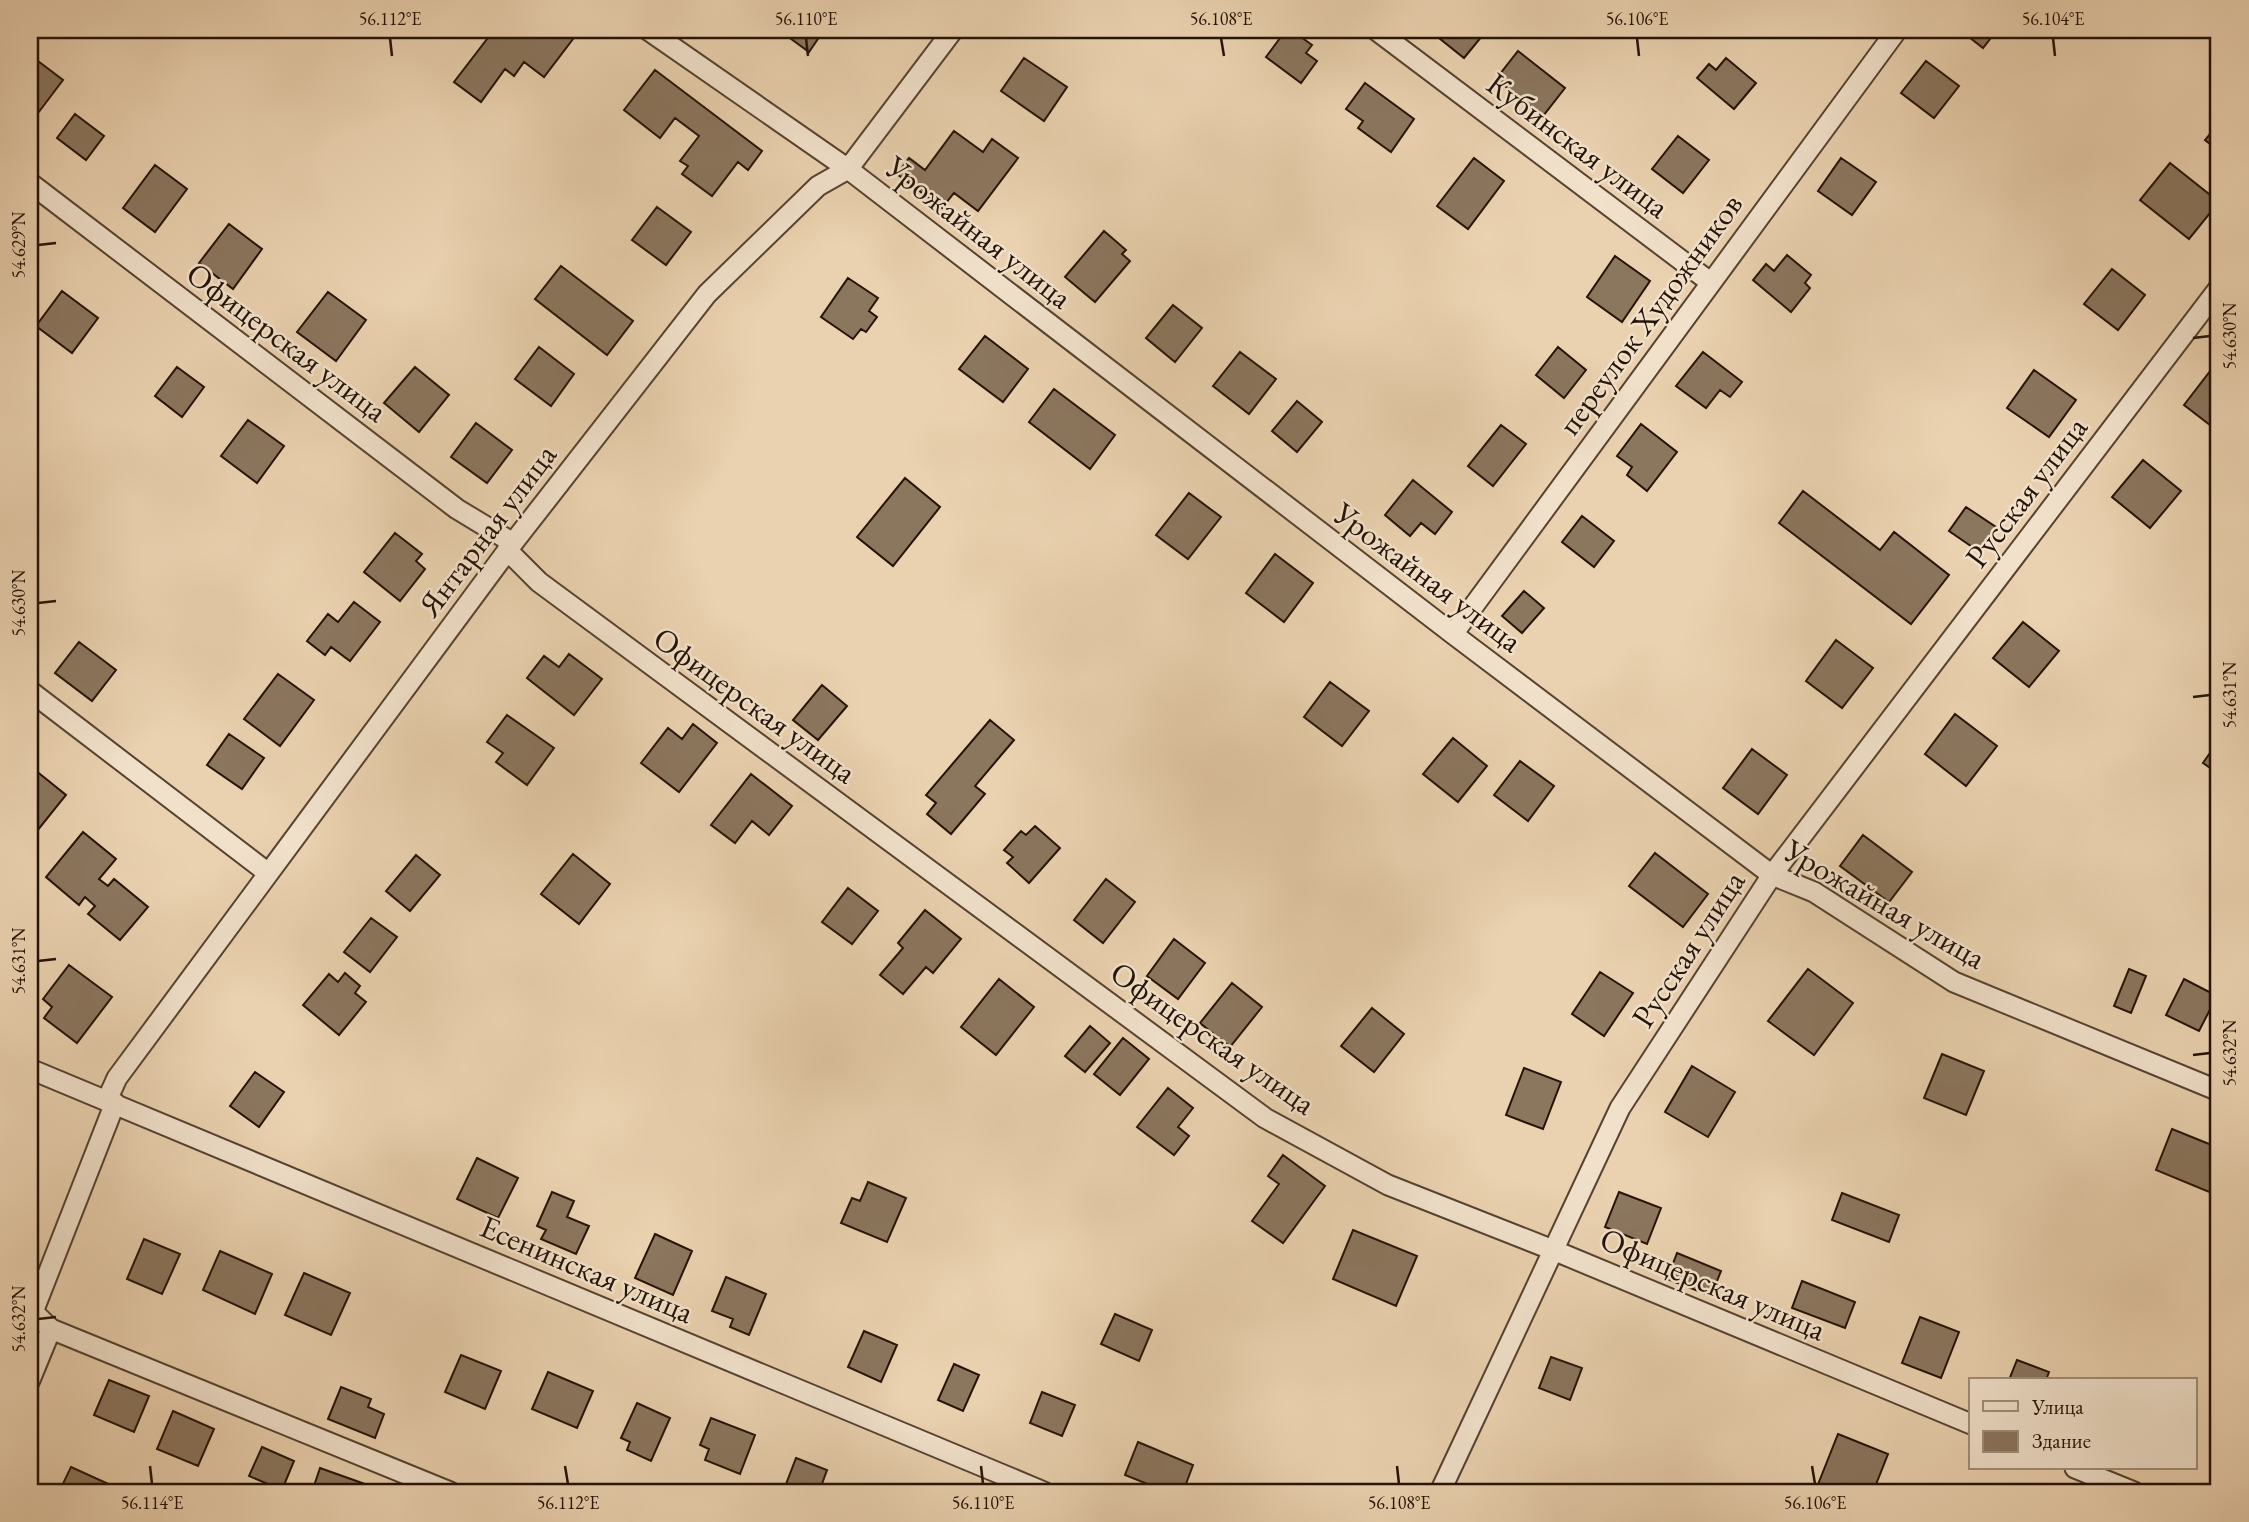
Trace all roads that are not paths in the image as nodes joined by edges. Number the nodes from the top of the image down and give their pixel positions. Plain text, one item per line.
1 (648, 30) edge
2 (953, 30) edge
3 (1376, 30) edge
4 (1897, 30) edge
5 (848, 169) junction
6 (30, 183) edge
7 (1710, 282) junction
8 (2219, 288) edge
9 (510, 547) junction
10 (1453, 634) junction
11 (30, 691) edge
12 (268, 873) junction
13 (1772, 874) junction
14 (30, 1069) edge
15 (2219, 1091) edge
16 (111, 1101) junction
17 (1553, 1250) junction
18 (31, 1312) edge
19 (51, 1329) junction
20 (30, 1380) edge
21 (1969, 1423) edge
22 (2080, 1470) edge
23 (450, 1492) edge
24 (1044, 1492) edge
25 (1440, 1492) edge
26 (2134, 1492) edge

1 - 5 street, Урожайная улица
2 - 5 street, Янтарная улица
3 - 7 street, Кубинская улица
4 - 7 street, переулок Художников
5 - 9 street, Янтарная улица
5 - 10 street, Урожайная улица
6 - 9 street, Офицерская улица
7 - 10 street, переулок Художников
8 - 13 street, Русская улица
9 - 12 street, Янтарная улица
9 - 17 street, Офицерская улица
10 - 13 street, Урожайная улица
11 - 12 street
12 - 16 street, Янтарная улица
13 - 15 street, Урожайная улица
13 - 17 street, Русская улица
14 - 16 street, Есенинская улица
16 - 18 street, Янтарная улица
16 - 24 street, Есенинская улица
17 - 21 street, Офицерская улица
17 - 25 street, Русская улица
18 - 19 street
19 - 20 street
19 - 23 street
22 - 26 street

